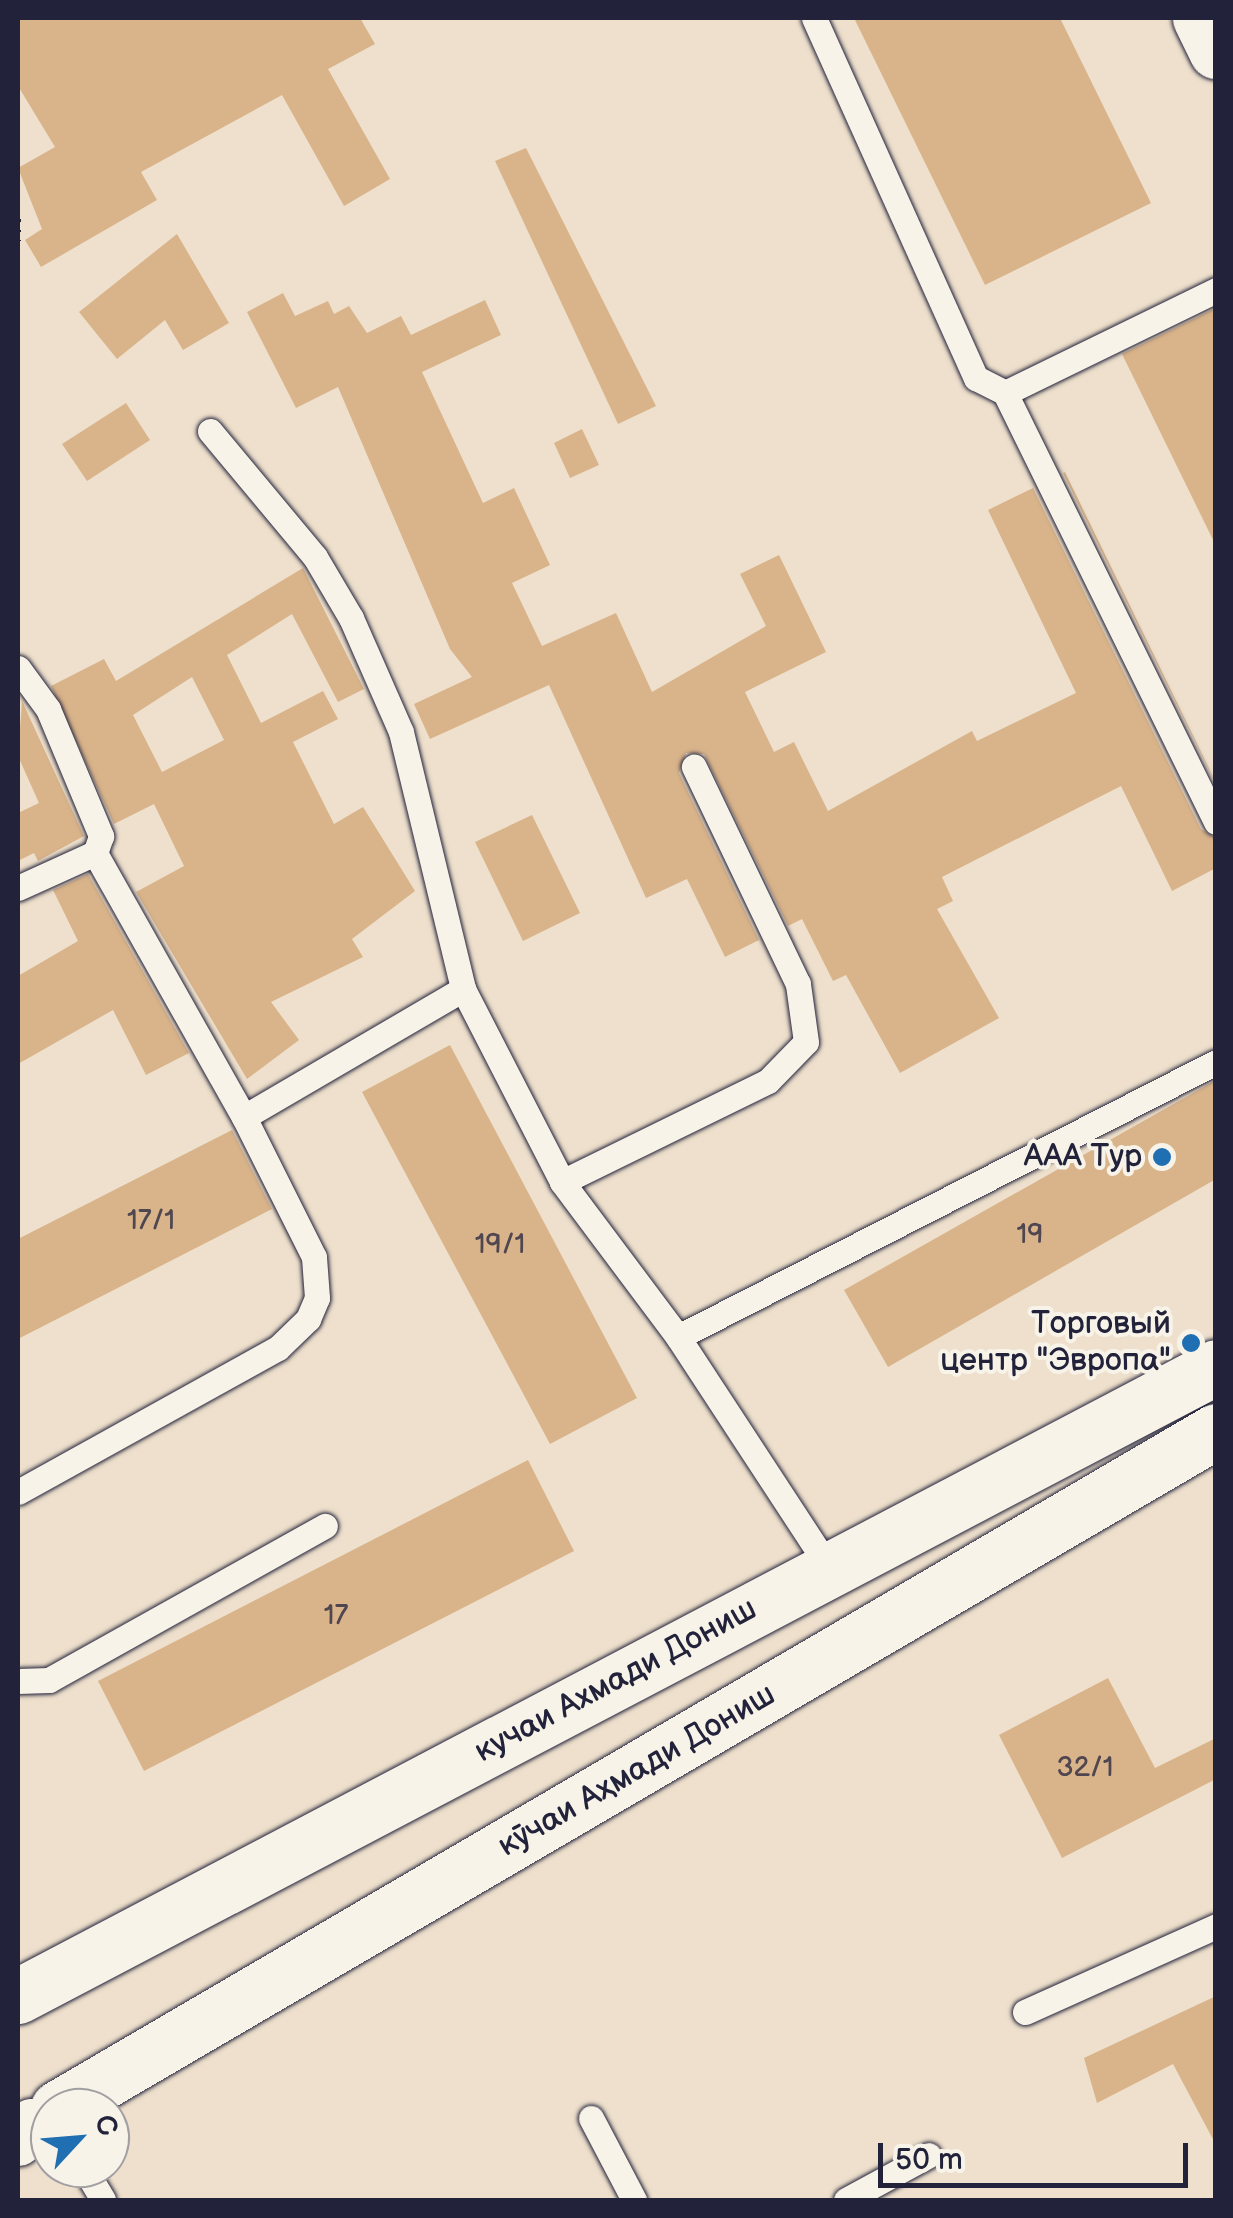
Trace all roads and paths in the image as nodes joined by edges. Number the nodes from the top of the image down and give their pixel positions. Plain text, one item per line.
1 (814, 18) edge
2 (1200, 18) edge
3 (1216, 51) edge
4 (18, 219) edge
5 (18, 241) edge
6 (1216, 290) edge
7 (1004, 393) junction
8 (210, 431) dead end
9 (18, 668) edge
10 (694, 767) dead end
11 (1216, 822) edge
12 (96, 852) junction
13 (18, 888) edge
14 (463, 989) junction
15 (1216, 1062) edge
16 (244, 1117) junction
17 (562, 1182) junction
18 (678, 1337) junction
19 (1216, 1367) edge
20 (1216, 1432) edge
21 (18, 1492) edge
22 (324, 1526) dead end
23 (830, 1569) junction
24 (18, 1681) edge
25 (1216, 1926) edge
26 (18, 1994) edge
27 (1025, 2012) dead end
28 (96, 2088) edge
29 (591, 2118) dead end
30 (929, 2155) dead end
31 (634, 2200) edge
32 (846, 2200) edge

1 - 7 lane
2 - 3 main road
4 - 5 path
6 - 7 lane
7 - 11 lane
8 - 14 lane
9 - 12 lane
10 - 17 lane
12 - 13 lane
12 - 16 lane
14 - 16 lane
14 - 17 lane
15 - 18 lane
16 - 21 lane
17 - 18 lane
18 - 23 lane
19 - 23 main road, кучаи Ахмади Дониш
20 - 28 main road, кӯчаи Аҳмади Дониш
22 - 24 lane
23 - 26 main road, кучаи Ахмади Дониш
25 - 27 lane
29 - 31 lane
30 - 32 lane

